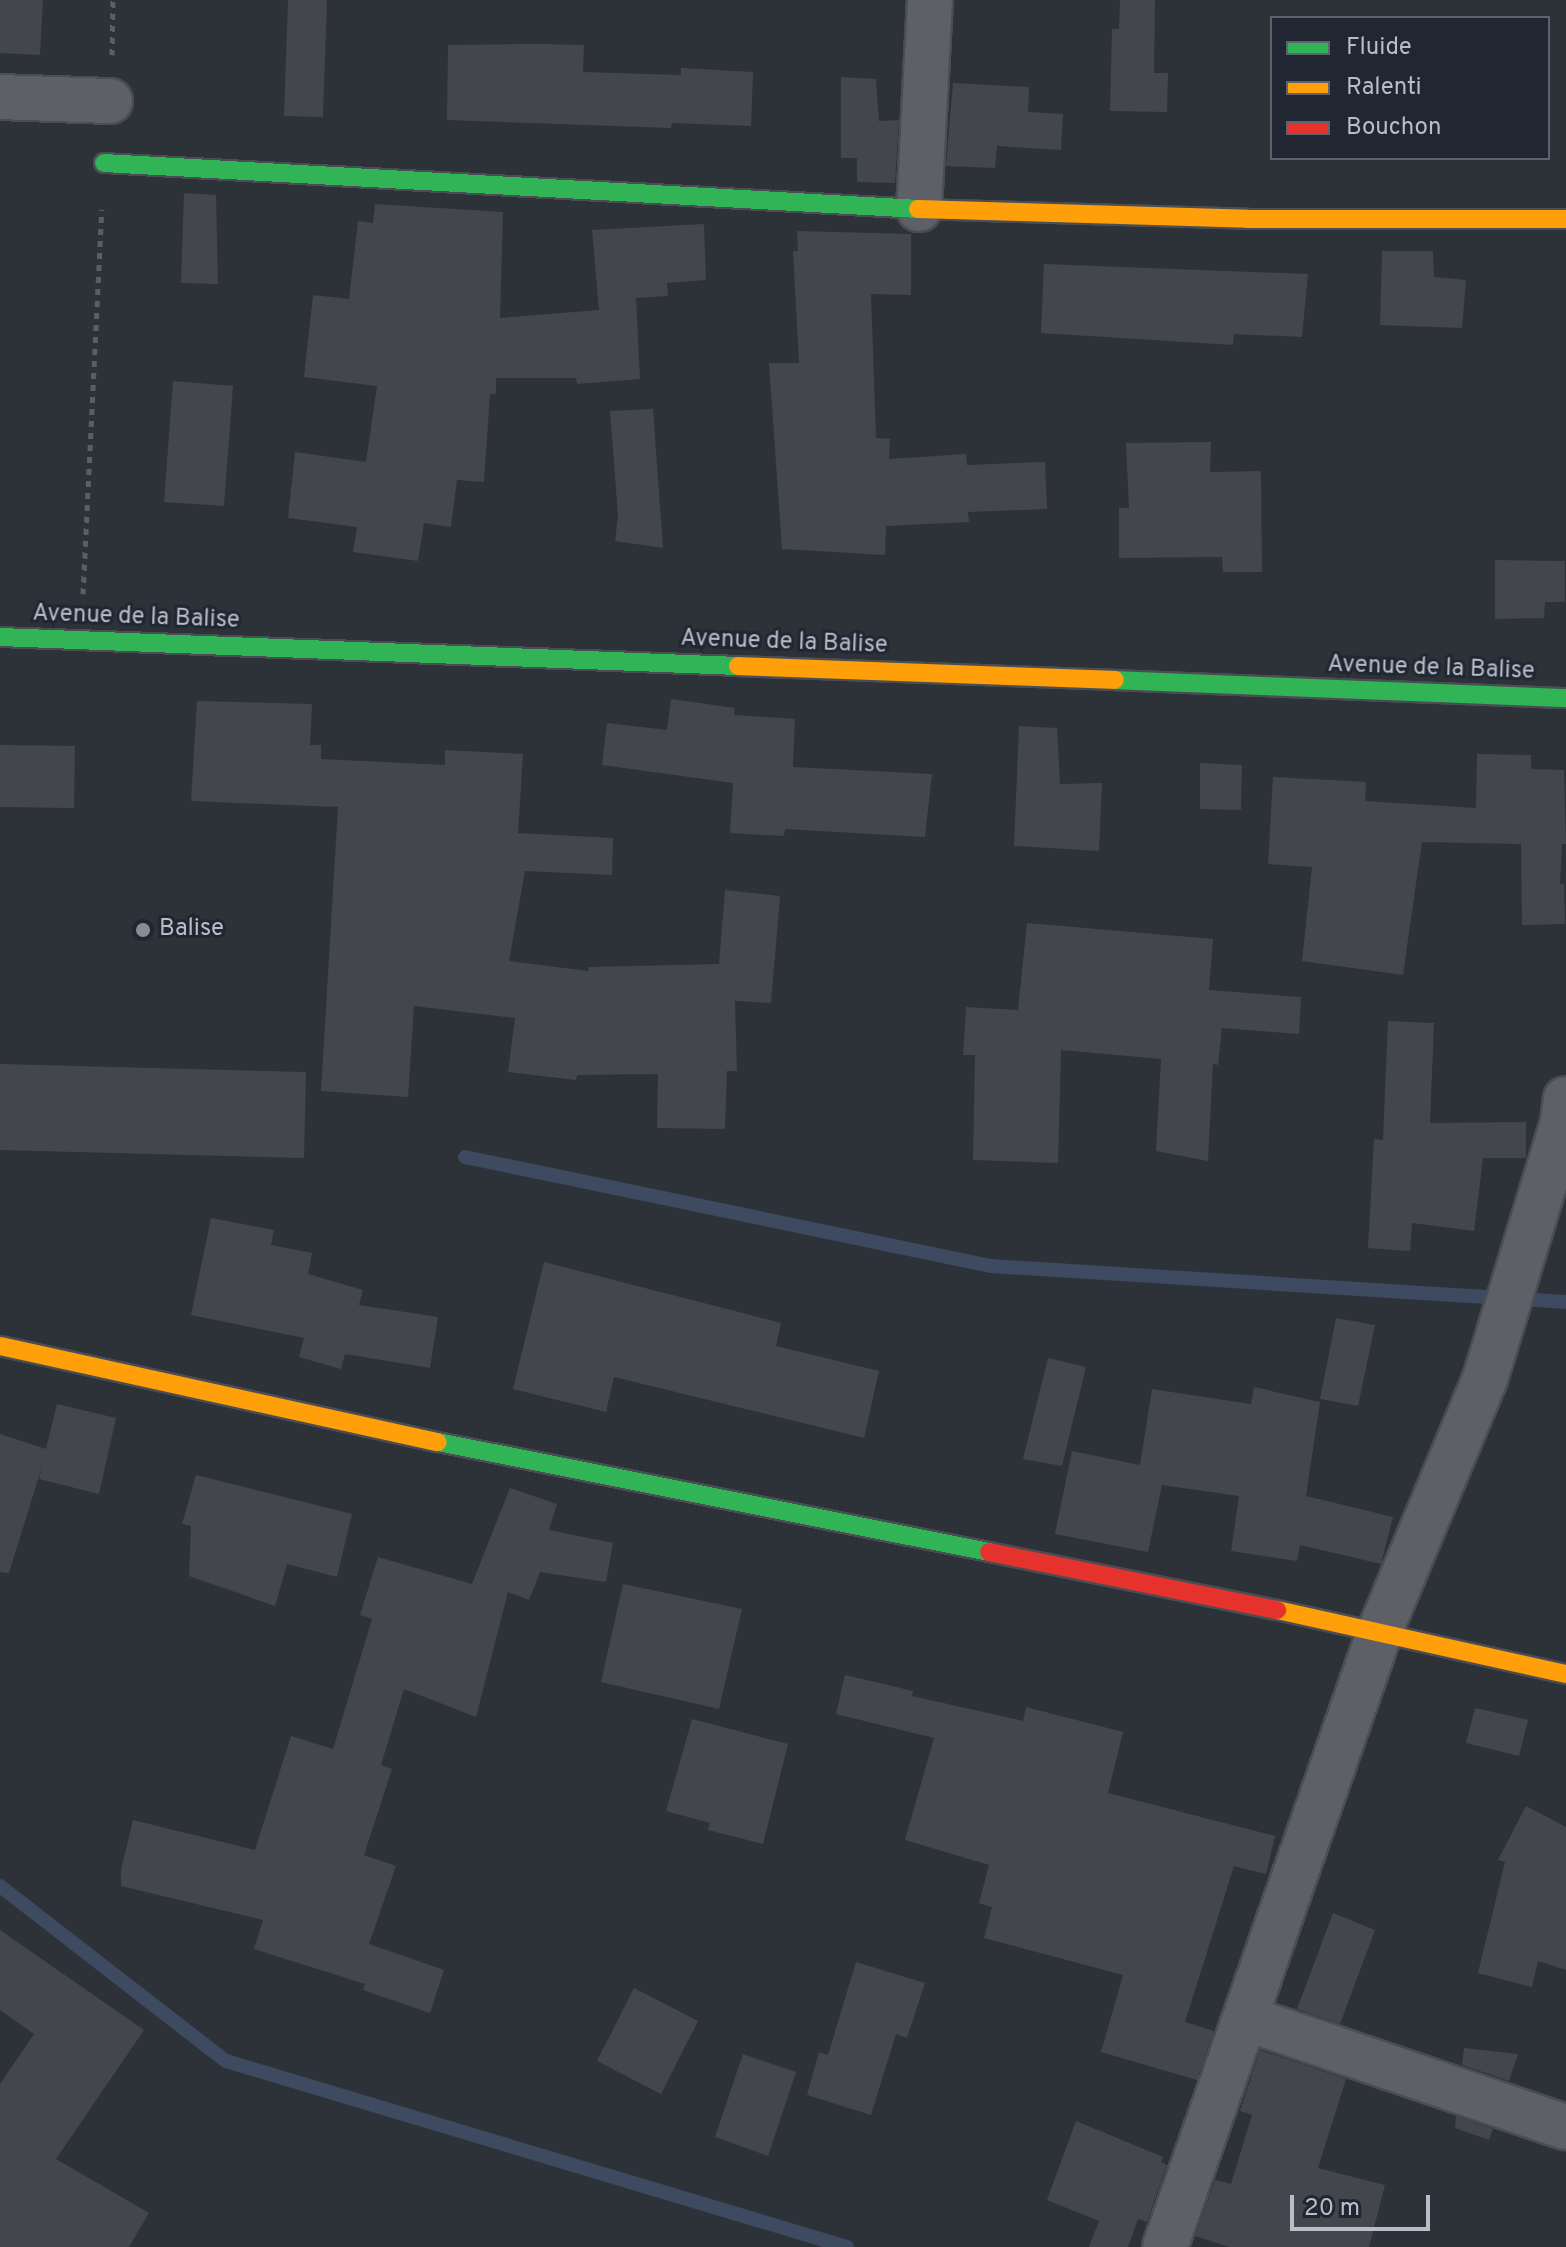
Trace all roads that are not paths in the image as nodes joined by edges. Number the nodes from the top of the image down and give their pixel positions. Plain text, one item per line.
1 (930, 0) edge
2 (0, 97) edge
3 (110, 101) road end
4 (104, 163) road end
5 (919, 209) junction
6 (1566, 219) edge
7 (0, 637) edge
8 (1566, 698) edge
9 (1566, 1099) edge
10 (0, 1346) edge
11 (1380, 1631) junction
12 (1566, 1674) edge
13 (1245, 2018) junction
14 (1566, 2127) edge
15 (1165, 2247) edge

1 - 5 street
2 - 3 street
4 - 5 street
5 - 6 street
7 - 8 street, Avenue de la Balise
9 - 11 street
10 - 11 street
11 - 12 street
11 - 13 street
13 - 14 street
13 - 15 street

